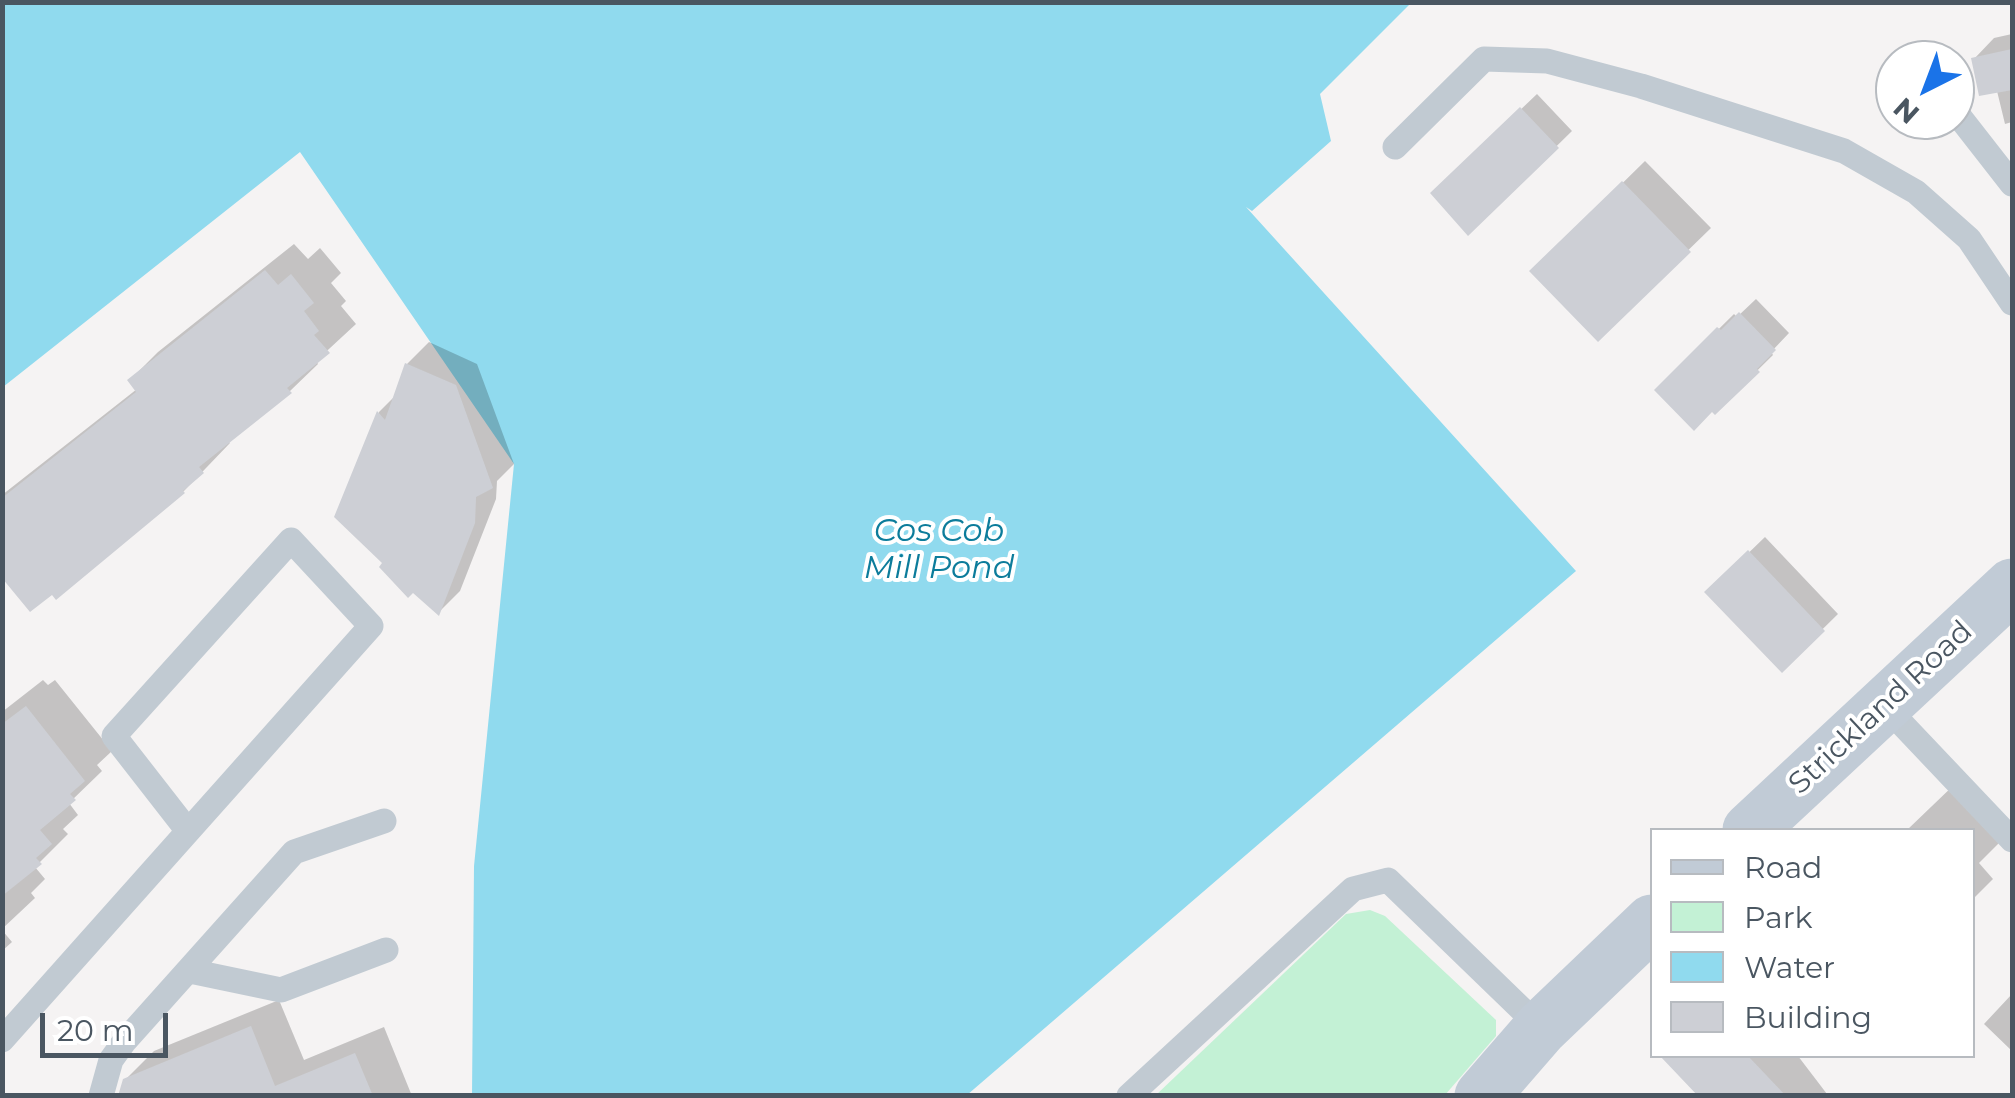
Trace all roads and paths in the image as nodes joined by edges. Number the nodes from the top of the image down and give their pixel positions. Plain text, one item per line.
1 (1975, 137) edge
2 (1395, 147) dead end
3 (2012, 184) edge
4 (2012, 303) edge
5 (2012, 586) edge
6 (1884, 706) junction
7 (384, 821) dead end
8 (1752, 828) edge
9 (188, 831) junction
10 (2012, 840) edge
11 (1650, 924) edge
12 (386, 950) dead end
13 (190, 971) junction
14 (1541, 1028) junction
15 (2, 1040) edge
16 (101, 1096) edge
17 (1129, 1096) edge
18 (1482, 1096) edge

1 - 3 lane
2 - 4 lane
5 - 6 main road, Strickland Road
6 - 8 main road, Strickland Road
6 - 10 lane
7 - 13 lane
9 - 9 lane
9 - 15 lane
11 - 14 main road
12 - 13 lane
13 - 16 lane
14 - 17 lane
14 - 18 main road

